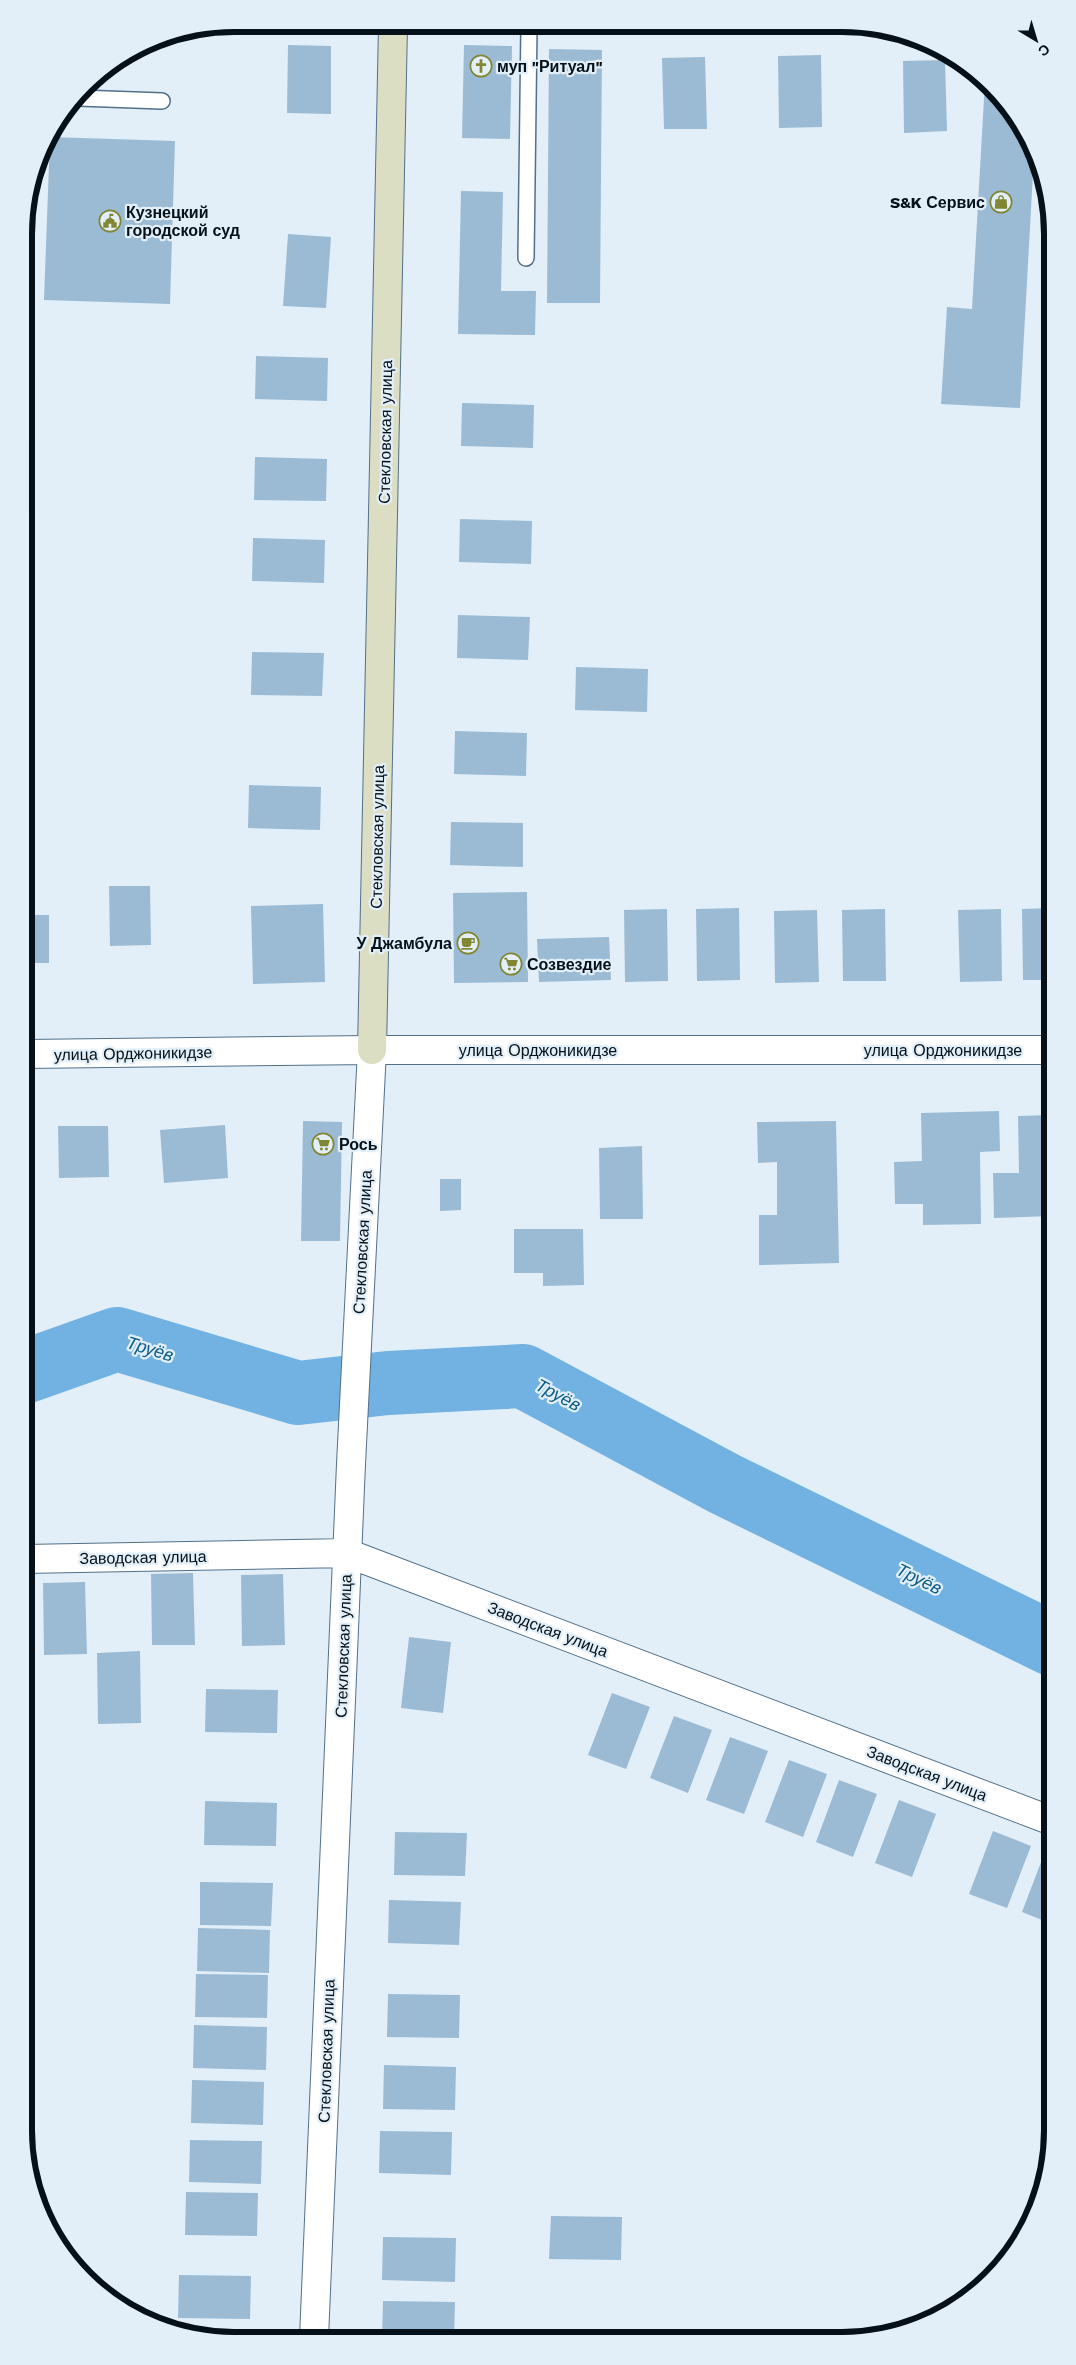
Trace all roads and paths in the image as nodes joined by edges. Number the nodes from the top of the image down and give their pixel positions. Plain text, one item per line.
1 (393, 32) edge
2 (529, 32) edge
3 (86, 98) edge
4 (162, 101) dead end
5 (526, 258) dead end
6 (372, 1050) junction
7 (1044, 1050) edge
8 (32, 1054) edge
9 (347, 1553) junction
10 (32, 1559) edge
11 (1044, 1818) edge
12 (314, 2332) edge

1 - 6 street, Стекловская улица
2 - 5 lane
3 - 4 lane
6 - 7 street, улица Орджоникидзе
6 - 8 street, улица Орджоникидзе
6 - 9 street, Стекловская улица
9 - 10 street, Заводская улица
9 - 11 street, Заводская улица
9 - 12 street, Стекловская улица

